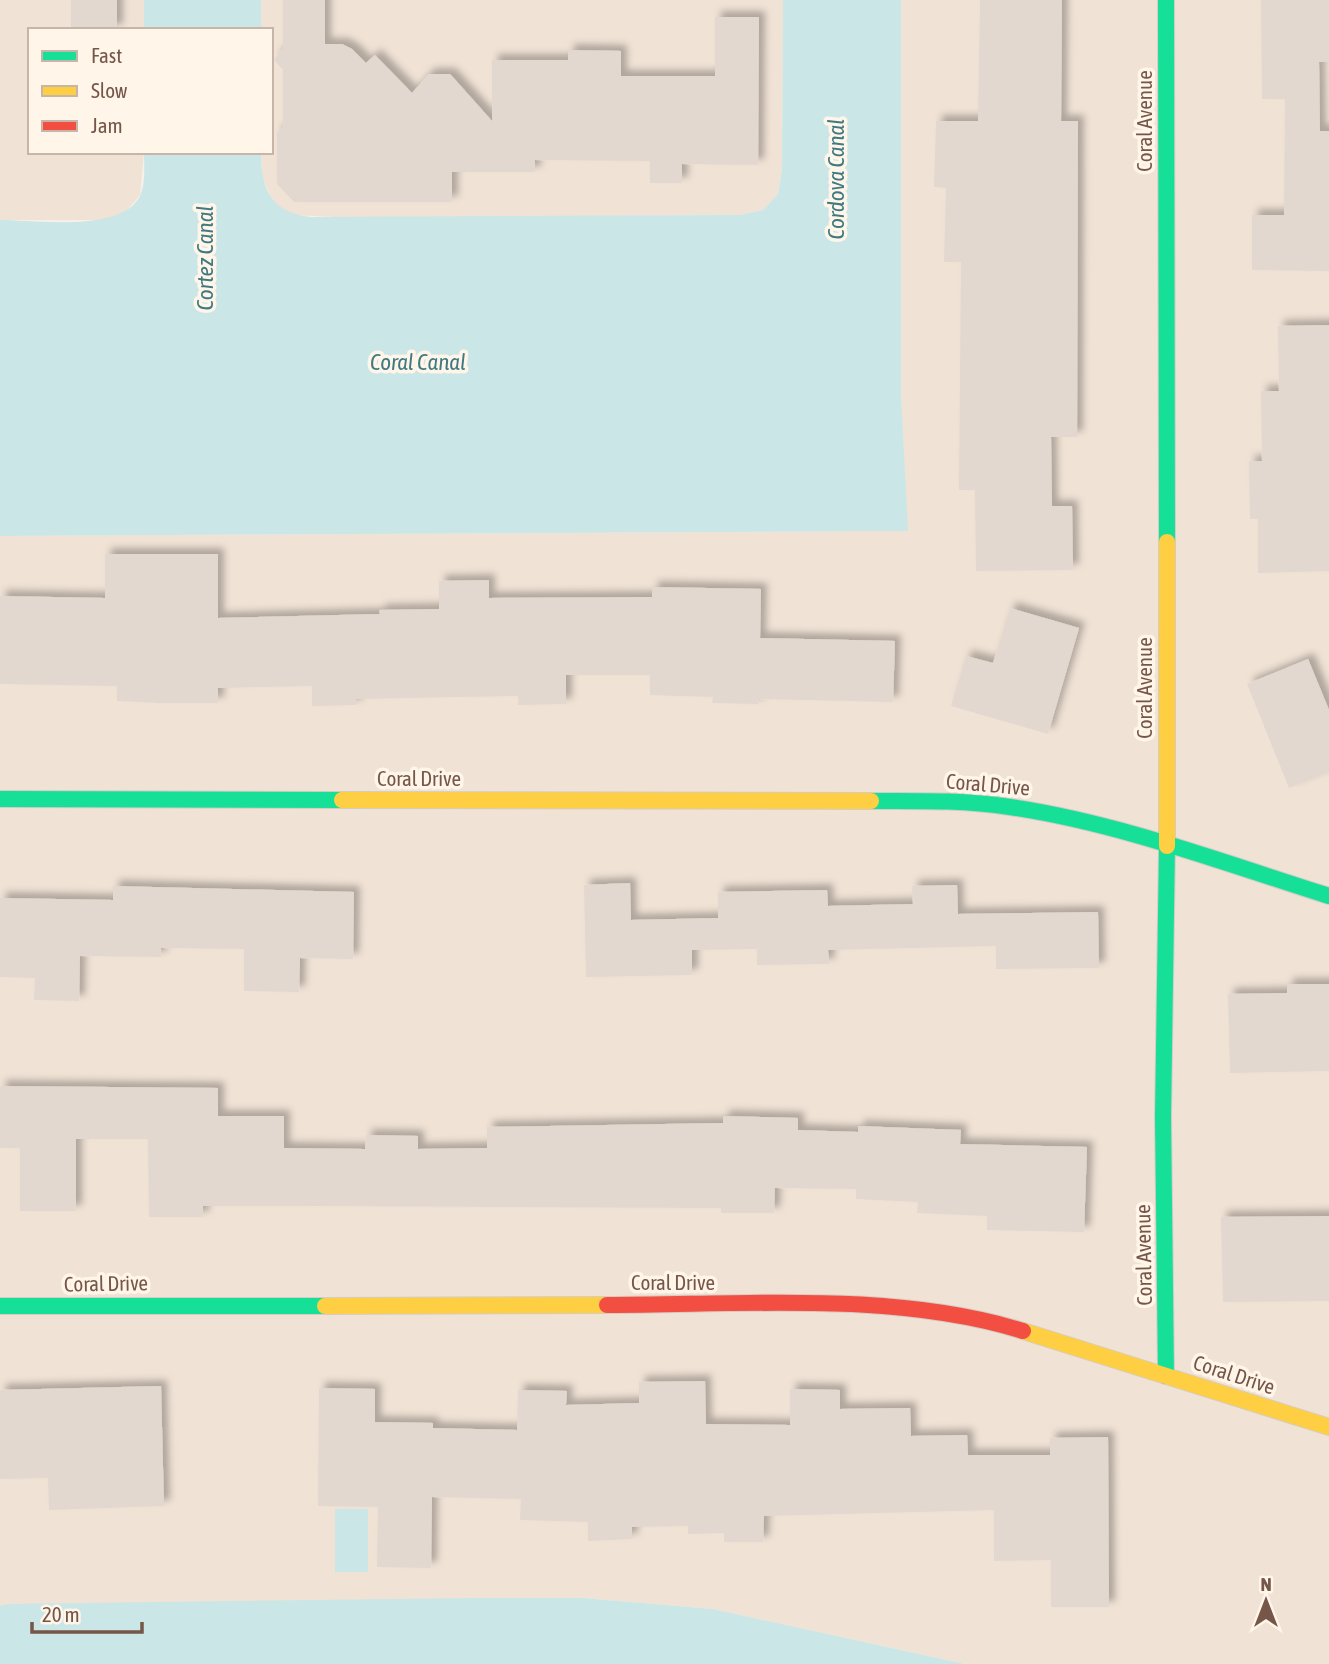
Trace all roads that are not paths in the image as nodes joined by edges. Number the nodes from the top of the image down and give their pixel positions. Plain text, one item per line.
1 (1166, 0) edge
2 (0, 799) edge
3 (1167, 842) junction
4 (1329, 896) edge
5 (0, 1306) edge
6 (1166, 1376) junction
7 (1329, 1427) edge

1 - 3 street, Coral Avenue
2 - 3 street, Coral Drive
3 - 4 street, Coral Drive
3 - 6 street, Coral Avenue
5 - 6 street, Coral Drive
6 - 7 street, Coral Drive

